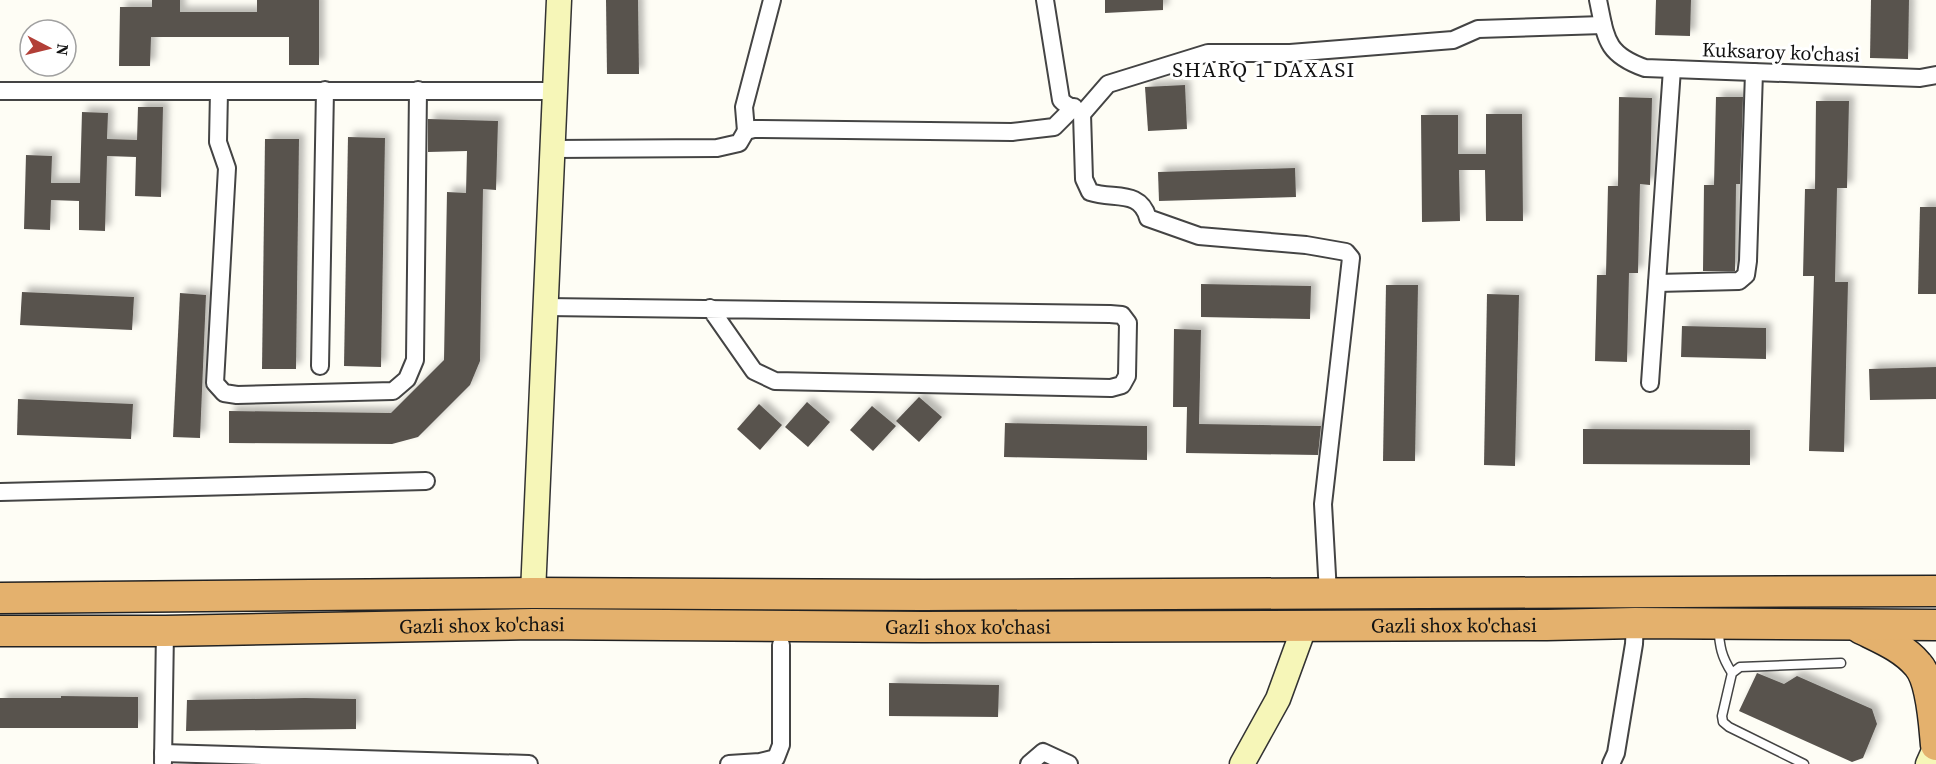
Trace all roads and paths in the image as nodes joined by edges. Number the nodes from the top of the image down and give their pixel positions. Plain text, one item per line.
1 (559, 0) edge
2 (772, 0) edge
3 (1045, 0) edge
4 (1598, 0) edge
5 (1603, 25) junction
6 (1672, 69) junction
7 (1754, 72) junction
8 (1936, 75) edge
9 (325, 90) junction
10 (418, 90) junction
11 (219, 91) junction
12 (556, 91) junction
13 (0, 92) edge
14 (1078, 110) junction
15 (746, 131) junction
16 (554, 149) junction
17 (1657, 283) junction
18 (546, 307) junction
19 (710, 308) junction
20 (320, 366) dead end
21 (1650, 383) dead end
22 (426, 481) dead end
23 (0, 492) edge
24 (1936, 577) edge
25 (1900, 591) junction
26 (1936, 591) edge
27 (533, 593) junction
28 (1328, 593) junction
29 (0, 598) edge
30 (1635, 623) junction
31 (1718, 624) junction
32 (1305, 625) junction
33 (1854, 625) junction
34 (1936, 625) edge
35 (0, 631) edge
36 (165, 631) junction
37 (781, 645) dead end
38 (1841, 663) dead end
39 (1732, 673) junction
40 (1936, 746) edge
41 (163, 758) edge
42 (529, 764) edge
43 (729, 764) edge
44 (1029, 764) edge
45 (1069, 764) edge
46 (1242, 764) edge
47 (1611, 764) edge
48 (1804, 764) edge
49 (1928, 764) edge

1 - 12 street
2 - 15 street
3 - 14 street
4 - 5 street
5 - 6 street, Kuksaroy ko'chasi
5 - 14 street
6 - 7 street, Kuksaroy ko'chasi
6 - 17 street
7 - 8 street, Kuksaroy ko'chasi
7 - 17 street
9 - 10 street
9 - 11 street
9 - 20 street
10 - 11 street
10 - 12 street
11 - 13 street
12 - 16 street
14 - 15 street
14 - 28 street
15 - 16 street
16 - 18 street
17 - 21 street
18 - 19 street
18 - 27 street
19 - 19 street
22 - 23 street
24 - 25 highway
25 - 26 highway, Gazli shox ko'chasi
25 - 28 highway, Gazli shox ko'chasi
27 - 28 highway, Gazli shox ko'chasi
27 - 29 highway, Gazli shox ko'chasi
30 - 31 highway, Gazli shox ko'chasi
30 - 32 highway, Gazli shox ko'chasi
30 - 47 street
31 - 33 highway, Gazli shox ko'chasi
31 - 39 lane
32 - 36 highway, Gazli shox ko'chasi
32 - 46 street
33 - 34 highway, Gazli shox ko'chasi
33 - 40 highway
35 - 36 highway, Gazli shox ko'chasi
36 - 41 street
37 - 43 street
38 - 39 lane
39 - 48 lane
40 - 49 street
41 - 42 street
44 - 45 street

